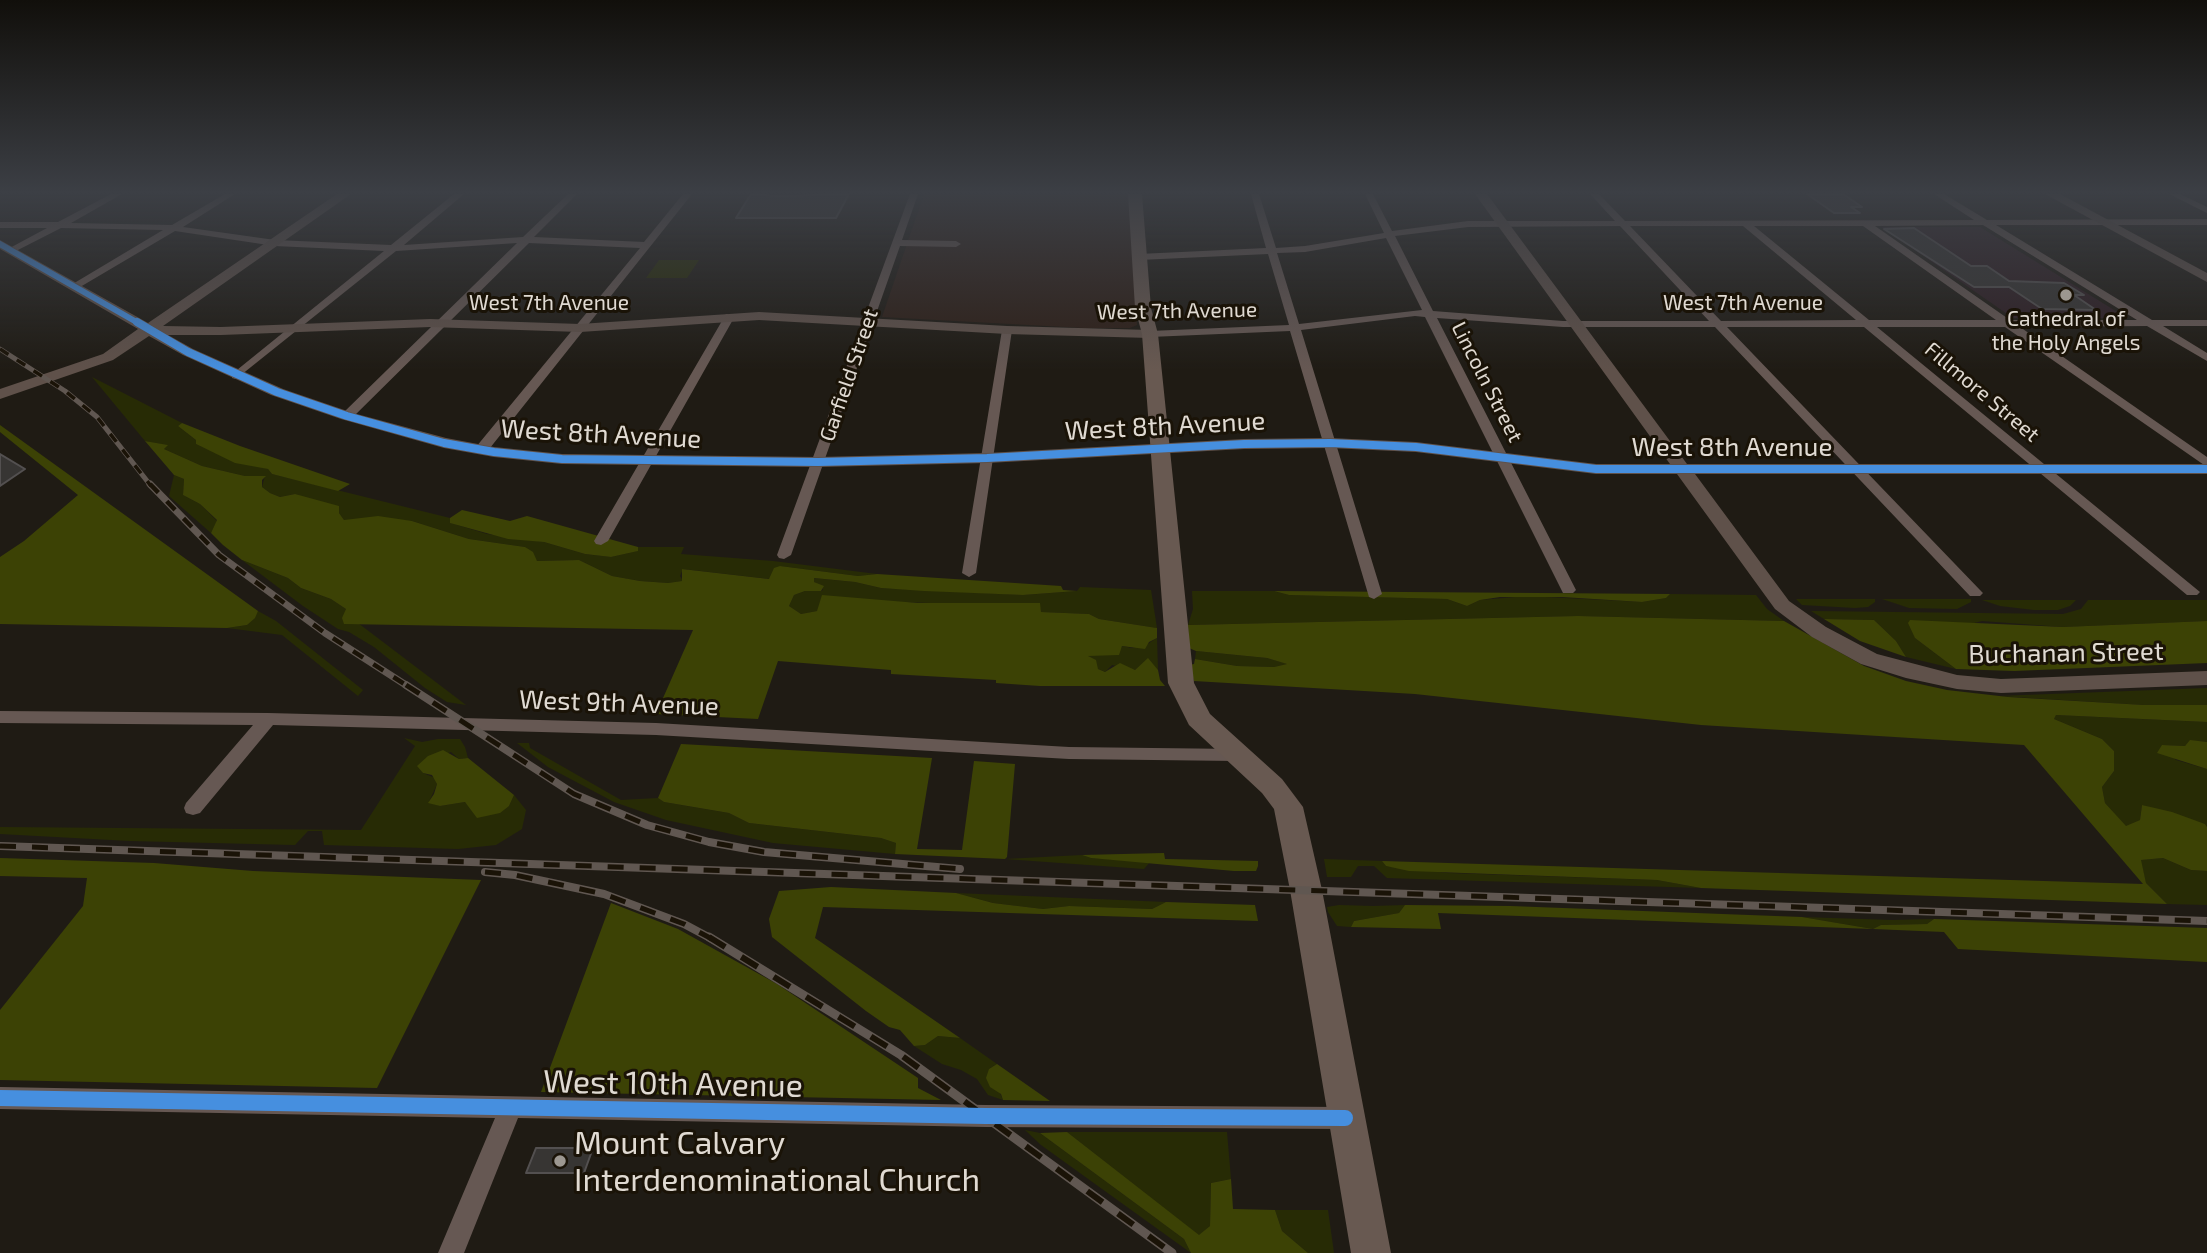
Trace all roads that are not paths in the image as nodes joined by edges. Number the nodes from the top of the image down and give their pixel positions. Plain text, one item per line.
1 (15, 252) edge
2 (132, 252) edge
3 (261, 252) edge
4 (388, 252) edge
5 (514, 252) edge
6 (640, 252) edge
7 (893, 252) edge
8 (1146, 252) edge
9 (1260, 252) edge
10 (1272, 252) edge
11 (1399, 252) edge
12 (1524, 252) edge
13 (1649, 252) edge
14 (1781, 252) edge
15 (1907, 252) edge
16 (2033, 252) edge
17 (2159, 252) edge
18 (1146, 257) junction
19 (2207, 278) edge
20 (75, 287) junction
21 (1429, 313) junction
22 (169, 316) junction
23 (730, 316) junction
24 (133, 320) junction
25 (867, 322) junction
26 (442, 323) junction
27 (2008, 323) junction
28 (2149, 323) junction
29 (2207, 323) edge
30 (1577, 324) junction
31 (1718, 324) junction
32 (1867, 324) junction
33 (580, 328) junction
34 (1295, 328) junction
35 (294, 329) junction
36 (148, 330) junction
37 (1007, 330) junction
38 (1150, 334) junction
39 (164, 338) junction
40 (125, 346) junction
41 (2207, 359) edge
42 (236, 376) junction
43 (0, 394) edge
44 (347, 416) junction
45 (1330, 443) junction
46 (1158, 448) junction
47 (481, 450) junction
48 (987, 458) junction
49 (1502, 458) junction
50 (818, 462) junction
51 (645, 463) junction
52 (2207, 463) edge
53 (2207, 469) edge
54 (1684, 470) junction
55 (2044, 470) junction
56 (1858, 471) junction
57 (601, 541) dead end
58 (783, 555) dead end
59 (969, 573) dead end
60 (1568, 590) dead end
61 (2192, 592) dead end
62 (1374, 593) dead end
63 (1975, 593) dead end
64 (2207, 678) edge
65 (0, 717) edge
66 (268, 719) junction
67 (1237, 755) junction
68 (193, 808) dead end
69 (0, 1098) edge
70 (511, 1107) junction
71 (1345, 1118) junction
72 (451, 1253) edge
73 (1371, 1253) edge

1 - 20 street, West 8th Avenue
2 - 20 street
3 - 22 street
4 - 35 street
5 - 26 street
6 - 33 street
7 - 25 street, Garfield Street
8 - 18 main road
9 - 18 street
10 - 34 street
11 - 21 street, Lincoln Street
12 - 30 street, Buchanan Street
13 - 31 street
14 - 32 street, Fillmore Street
15 - 27 street
16 - 28 street
17 - 19 street
18 - 38 main road
20 - 24 street, West 8th Avenue
21 - 30 street, West 7th Avenue
21 - 34 street, West 7th Avenue
21 - 49 street, Lincoln Street
22 - 24 street
22 - 36 street
23 - 25 street, West 7th Avenue
23 - 33 street, West 7th Avenue
23 - 51 street
24 - 36 street, West 8th Avenue
25 - 37 street, West 7th Avenue
25 - 50 street, Garfield Street
26 - 33 street, West 7th Avenue
26 - 35 street, West 7th Avenue
26 - 44 street
27 - 28 street, West 7th Avenue
27 - 32 street, West 7th Avenue
27 - 52 street
28 - 29 street, West 7th Avenue
28 - 41 street
30 - 31 street, West 7th Avenue
30 - 54 street, Buchanan Street
31 - 32 street, West 7th Avenue
31 - 56 street
32 - 55 street, Fillmore Street
33 - 47 street
34 - 38 street, West 7th Avenue
34 - 45 street
35 - 36 street, West 7th Avenue
35 - 42 street
36 - 39 street, West 8th Avenue
36 - 40 street
37 - 38 street, West 7th Avenue
37 - 48 street
38 - 46 main road
39 - 40 street
39 - 42 street, West 8th Avenue
40 - 43 street
42 - 44 street, West 8th Avenue
44 - 47 street, West 8th Avenue
45 - 46 street, West 8th Avenue
45 - 49 street, West 8th Avenue
45 - 62 street
46 - 48 street, West 8th Avenue
46 - 67 main road
47 - 51 street, West 8th Avenue
48 - 50 street, West 8th Avenue
48 - 59 street
49 - 54 street, West 8th Avenue
49 - 60 street, Lincoln Street
50 - 51 street, West 8th Avenue
50 - 58 street, Garfield Street
51 - 57 street
53 - 55 street, West 8th Avenue
54 - 56 street, West 8th Avenue
54 - 64 street, Buchanan Street
55 - 56 street, West 8th Avenue
55 - 61 street, Fillmore Street
56 - 63 street
65 - 66 street, West 9th Avenue
66 - 67 street, West 9th Avenue
66 - 68 street
67 - 71 main road
69 - 70 street, West 10th Avenue
70 - 71 street, West 10th Avenue
70 - 72 street
71 - 73 main road

